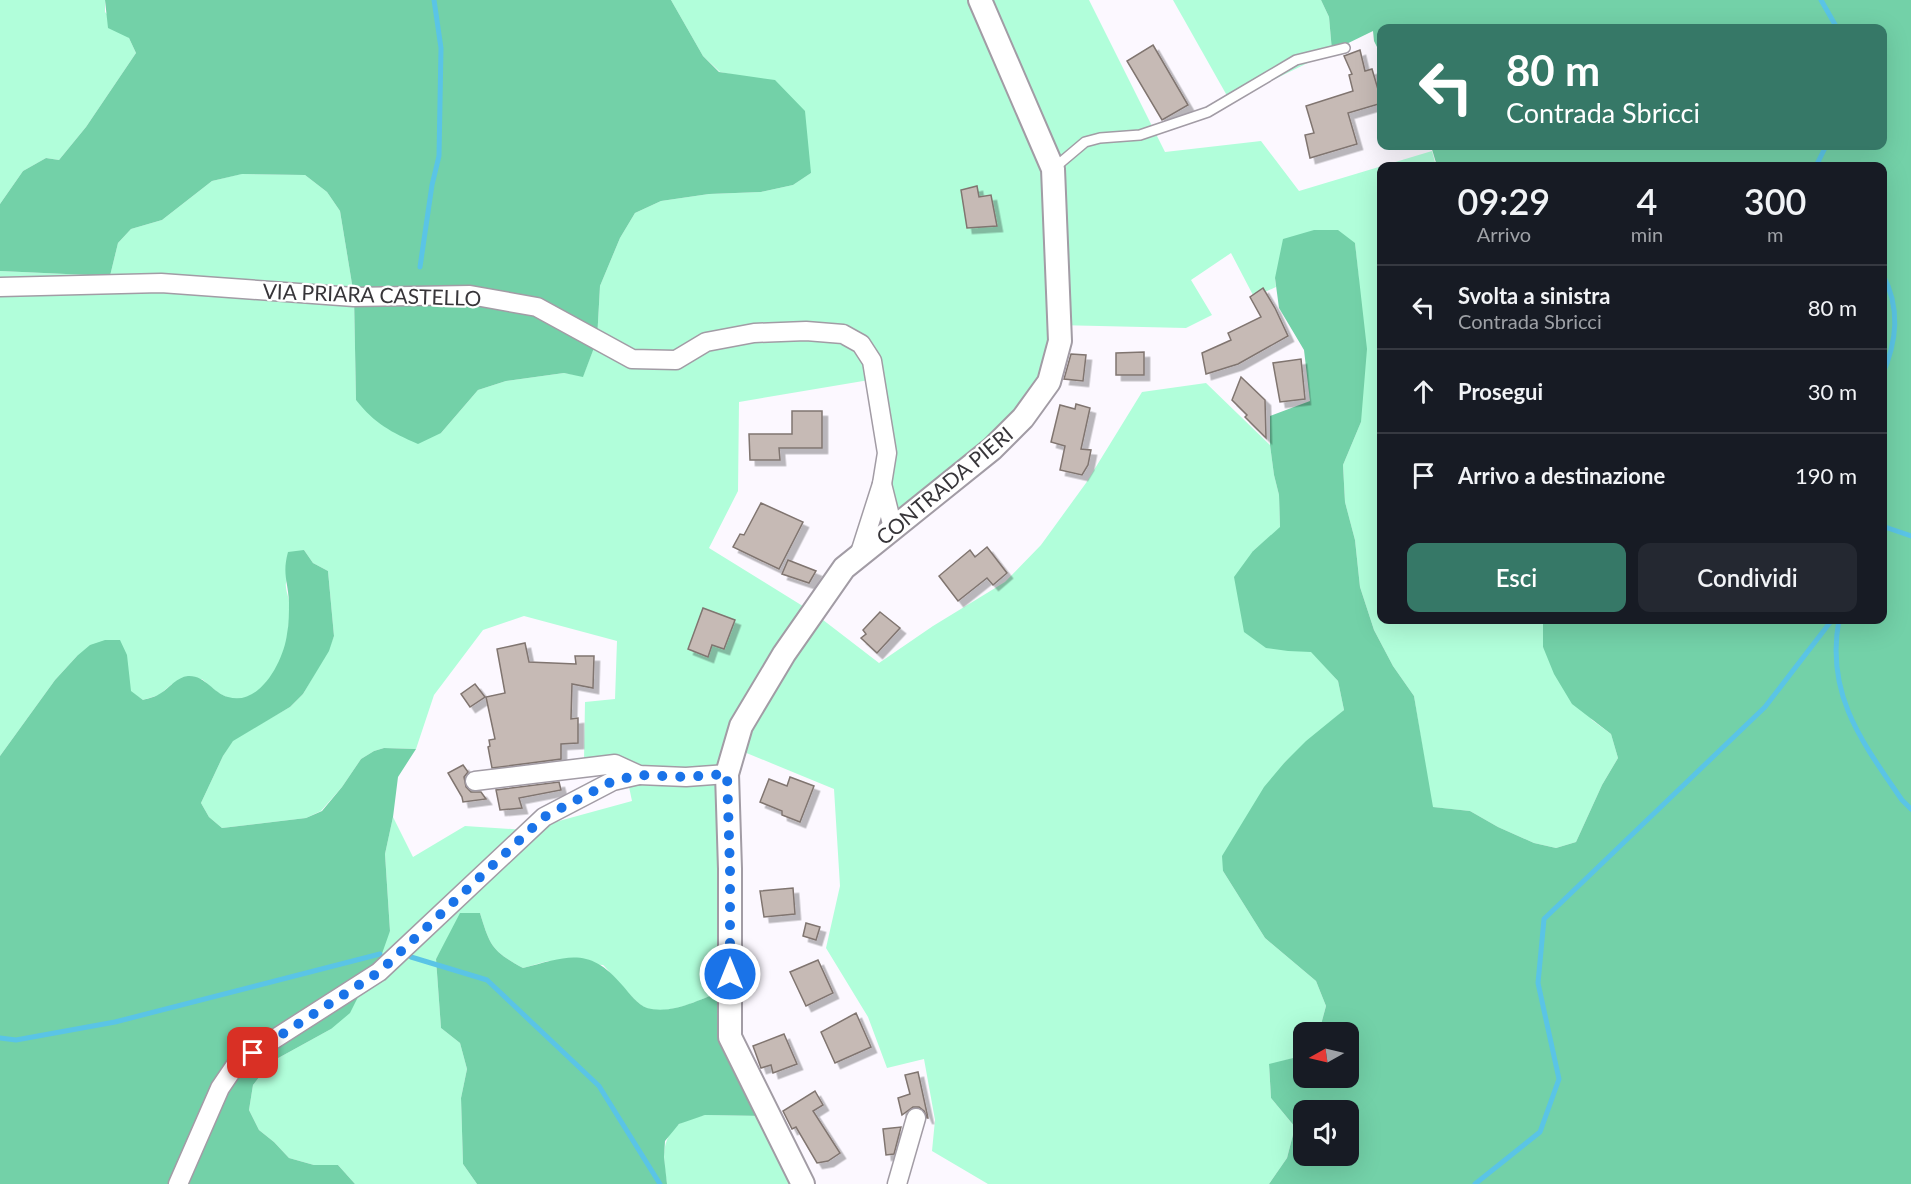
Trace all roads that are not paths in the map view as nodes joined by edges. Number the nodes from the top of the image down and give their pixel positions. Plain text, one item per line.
1 (980, 0) edge
2 (1345, 48) dead end
3 (1053, 169) junction
4 (0, 287) edge
5 (882, 484) junction
6 (893, 528) junction
7 (859, 556) junction
8 (727, 774) junction
9 (639, 775) junction
10 (475, 781) dead end
11 (916, 1118) dead end
12 (178, 1184) edge
13 (803, 1184) edge
14 (897, 1184) edge

1 - 3 street
2 - 3 lane
3 - 6 street, CONTRADA PIERI
4 - 5 street, VIA PRIARA CASTELLO
5 - 6 street
5 - 7 street, VIA PRIARA CASTELLO
6 - 7 street, CONTRADA PIERI
7 - 8 street, CONTRADA PIERI
8 - 9 street
8 - 13 street, CONTRADA PIERI
9 - 10 street
9 - 12 street
11 - 14 street

